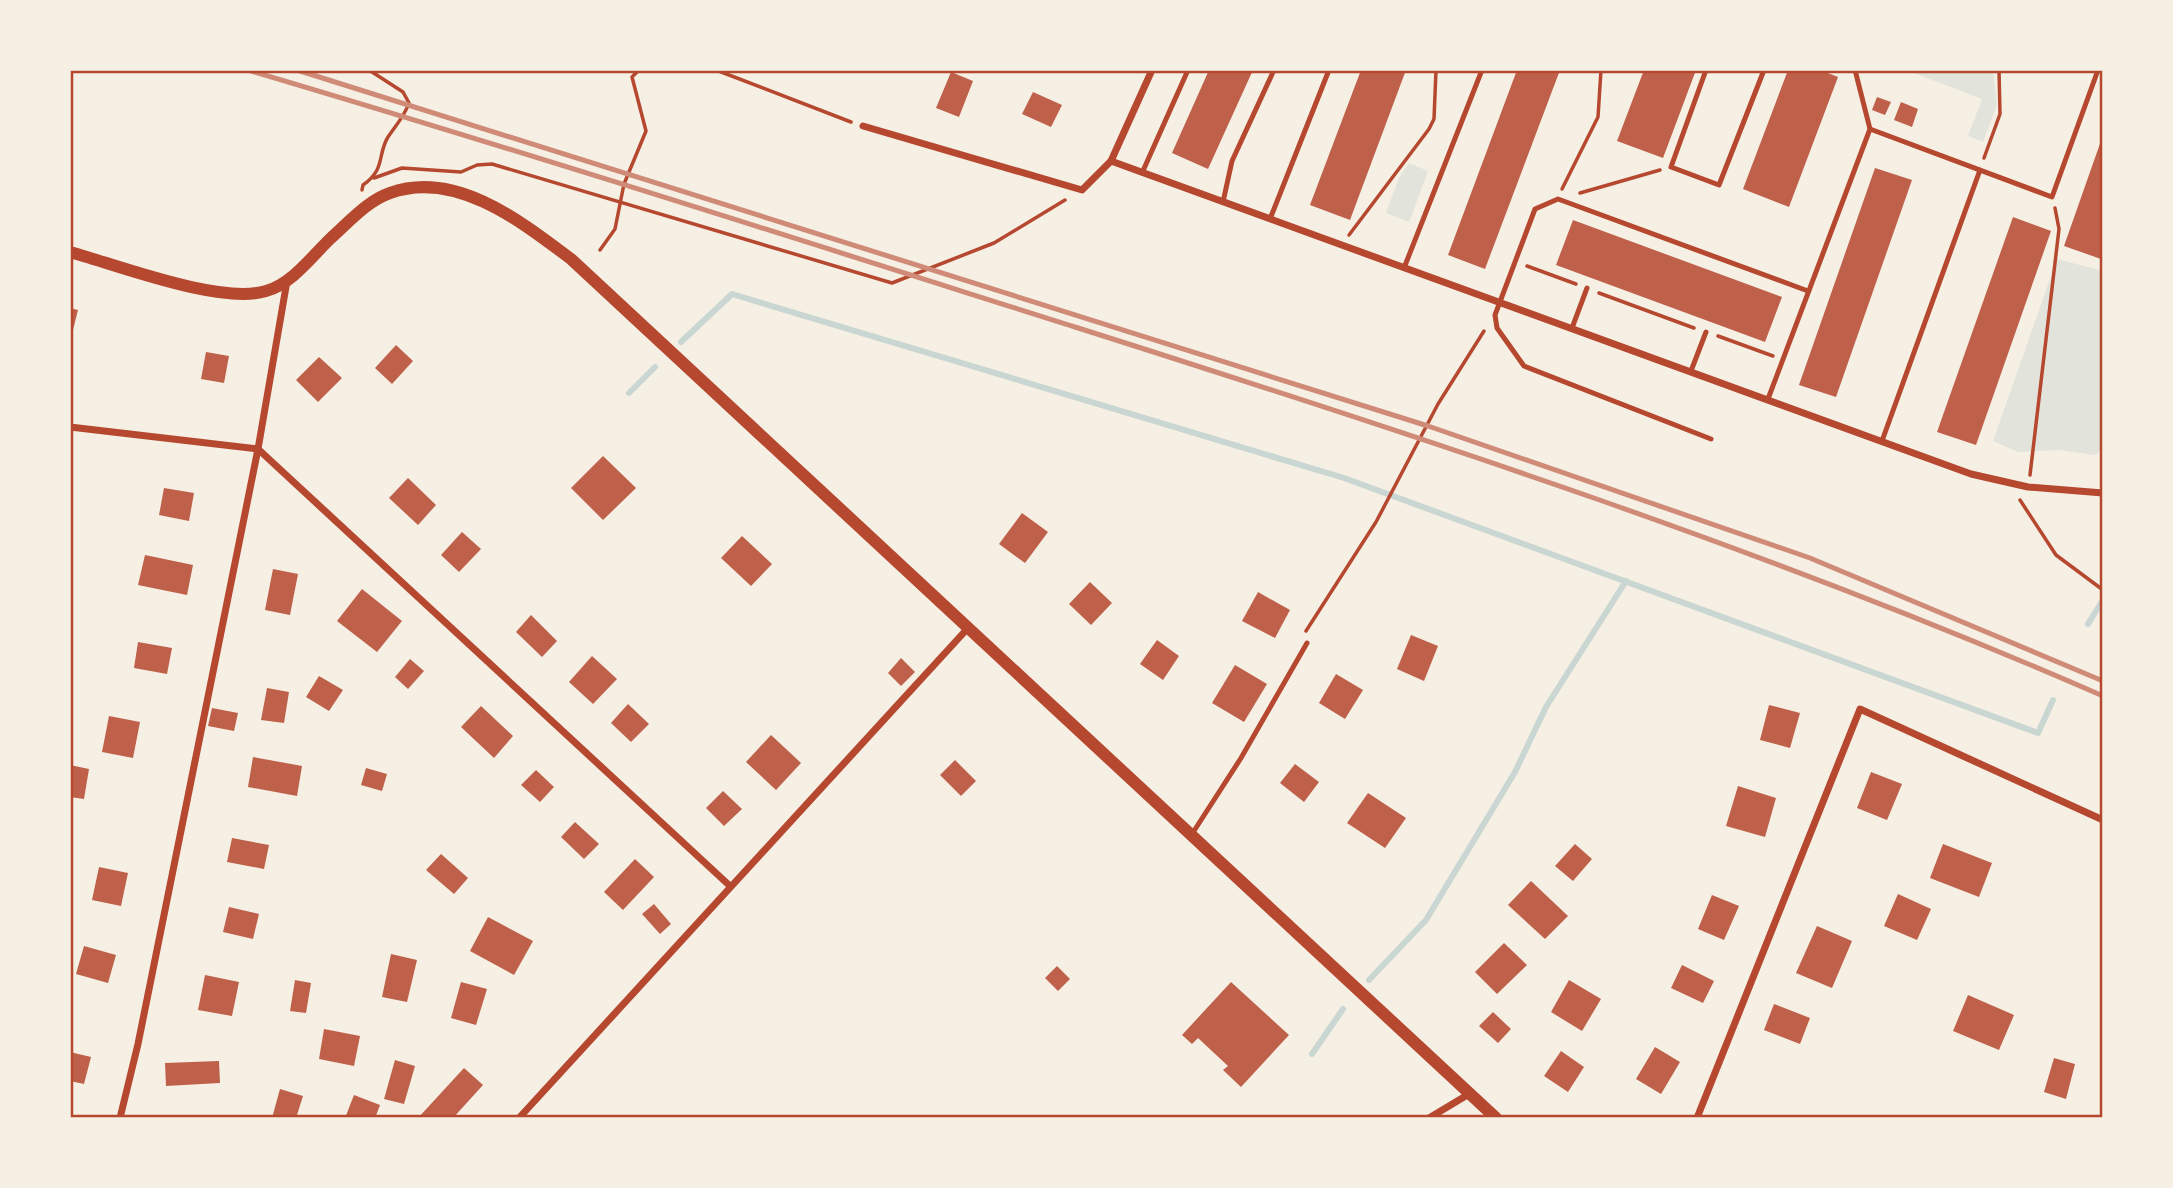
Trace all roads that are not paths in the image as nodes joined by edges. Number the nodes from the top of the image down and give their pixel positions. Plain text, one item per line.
1 (1152, 70) edge
2 (1188, 70) edge
3 (1273, 70) edge
4 (1329, 70) edge
5 (1482, 70) edge
6 (1706, 70) edge
7 (1764, 70) edge
8 (1855, 70) edge
9 (2098, 70) edge
10 (863, 126) road end
11 (1870, 129) junction
12 (1111, 161) junction
13 (1980, 170) junction
14 (1142, 173) junction
15 (1223, 202) junction
16 (1270, 219) junction
17 (70, 252) edge
18 (1404, 268) junction
19 (287, 280) junction
20 (1587, 288) road end
21 (1808, 291) junction
22 (1500, 302) junction
23 (1572, 328) junction
24 (1706, 332) road end
25 (1691, 371) junction
26 (1768, 399) junction
27 (70, 427) edge
28 (1711, 439) dead end
29 (1882, 442) junction
30 (258, 449) junction
31 (2103, 493) edge
32 (968, 628) junction
33 (1307, 643) road end
34 (2103, 820) edge
35 (1191, 836) junction
36 (730, 887) junction
37 (1469, 1094) junction
38 (120, 1118) edge
39 (519, 1118) edge
40 (1429, 1118) edge
41 (1496, 1118) edge
42 (1697, 1118) edge

1 - 12 street
2 - 14 lane
3 - 15 lane
4 - 16 lane
5 - 18 lane
6 - 7 lane
8 - 11 lane
9 - 13 lane
10 - 12 street
11 - 13 lane
11 - 21 lane
12 - 14 street
13 - 29 lane
14 - 15 street
15 - 16 street
16 - 18 street
17 - 19 street
18 - 22 street
19 - 30 street
19 - 32 street
20 - 23 lane
21 - 22 lane
21 - 26 lane
22 - 23 street
22 - 28 lane
23 - 25 street
24 - 25 lane
25 - 26 street
26 - 29 street
27 - 30 street
29 - 31 street
30 - 36 street
30 - 38 street
32 - 35 street
32 - 36 street
33 - 35 lane
34 - 42 street
35 - 37 street
36 - 39 street
37 - 40 street
37 - 41 street

